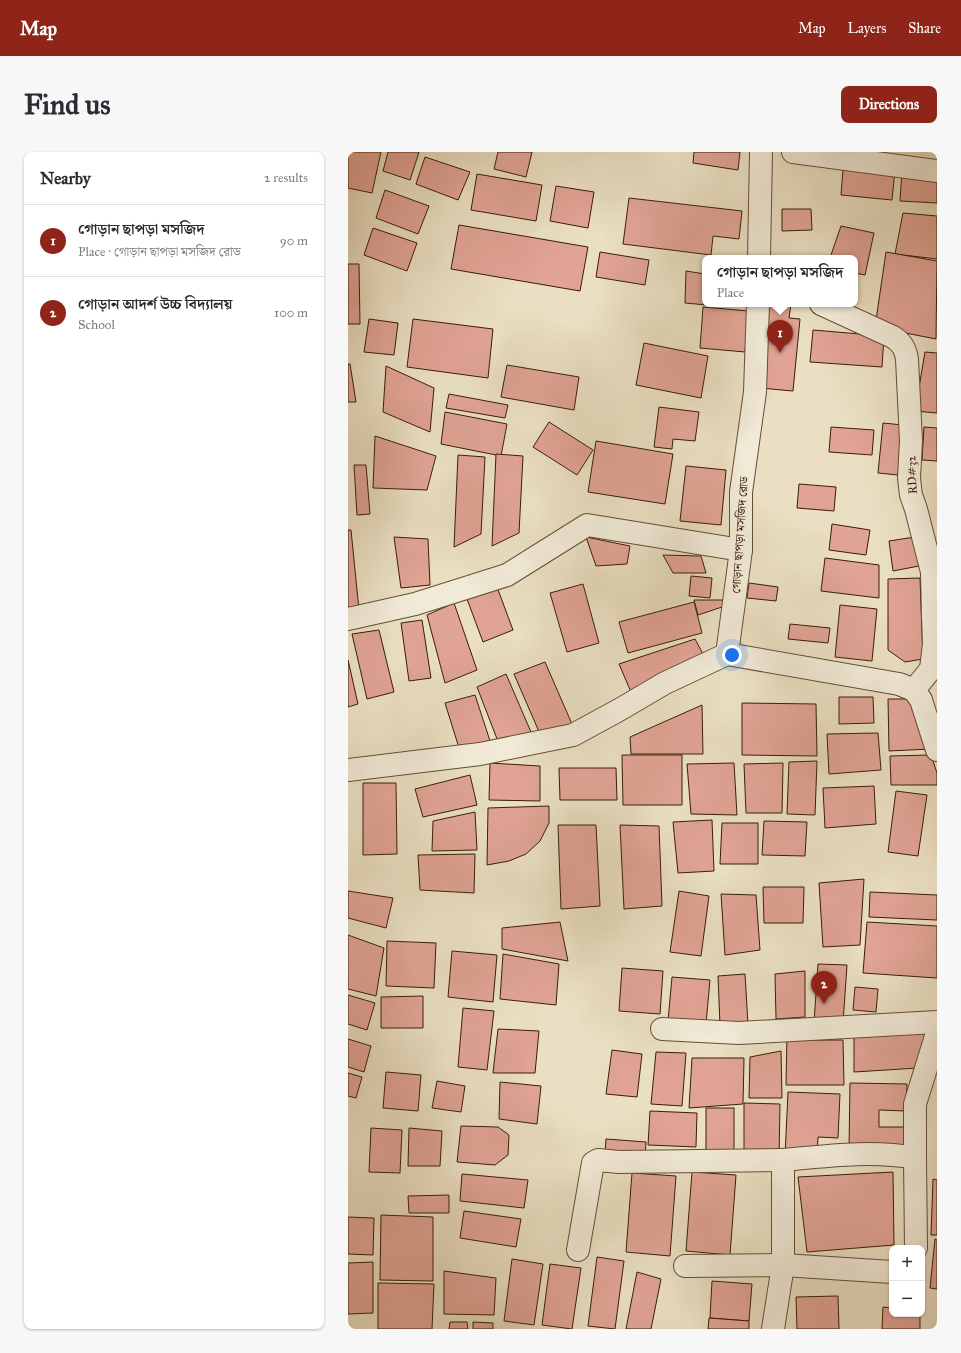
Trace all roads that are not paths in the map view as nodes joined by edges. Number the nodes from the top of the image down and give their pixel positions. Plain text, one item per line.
1 (761, 152) edge
2 (793, 152) edge
3 (937, 171) edge
4 (759, 255) edge
5 (758, 307) edge
6 (827, 307) edge
7 (741, 550) junction
8 (348, 619) edge
9 (727, 654) junction
10 (914, 690) junction
11 (937, 750) edge
12 (348, 770) edge
13 (937, 1022) edge
14 (662, 1029) dead end
15 (937, 1033) edge
16 (915, 1158) junction
17 (783, 1160) junction
18 (916, 1245) edge
19 (578, 1250) dead end
20 (783, 1265) junction
21 (685, 1266) dead end
22 (889, 1272) edge
23 (773, 1329) edge

1 - 4 street
2 - 3 street
5 - 7 street, গোড়ান ছাপড়া মসজিদ রোড
6 - 10 street, RD#32
7 - 8 street
7 - 9 street, গোড়ান ছাপড়া মসজিদ রোড
9 - 10 street
9 - 12 street
10 - 11 street
13 - 14 street
15 - 16 street
16 - 17 street
16 - 18 street
17 - 19 street
17 - 20 street
20 - 21 street
20 - 22 street
20 - 23 street

